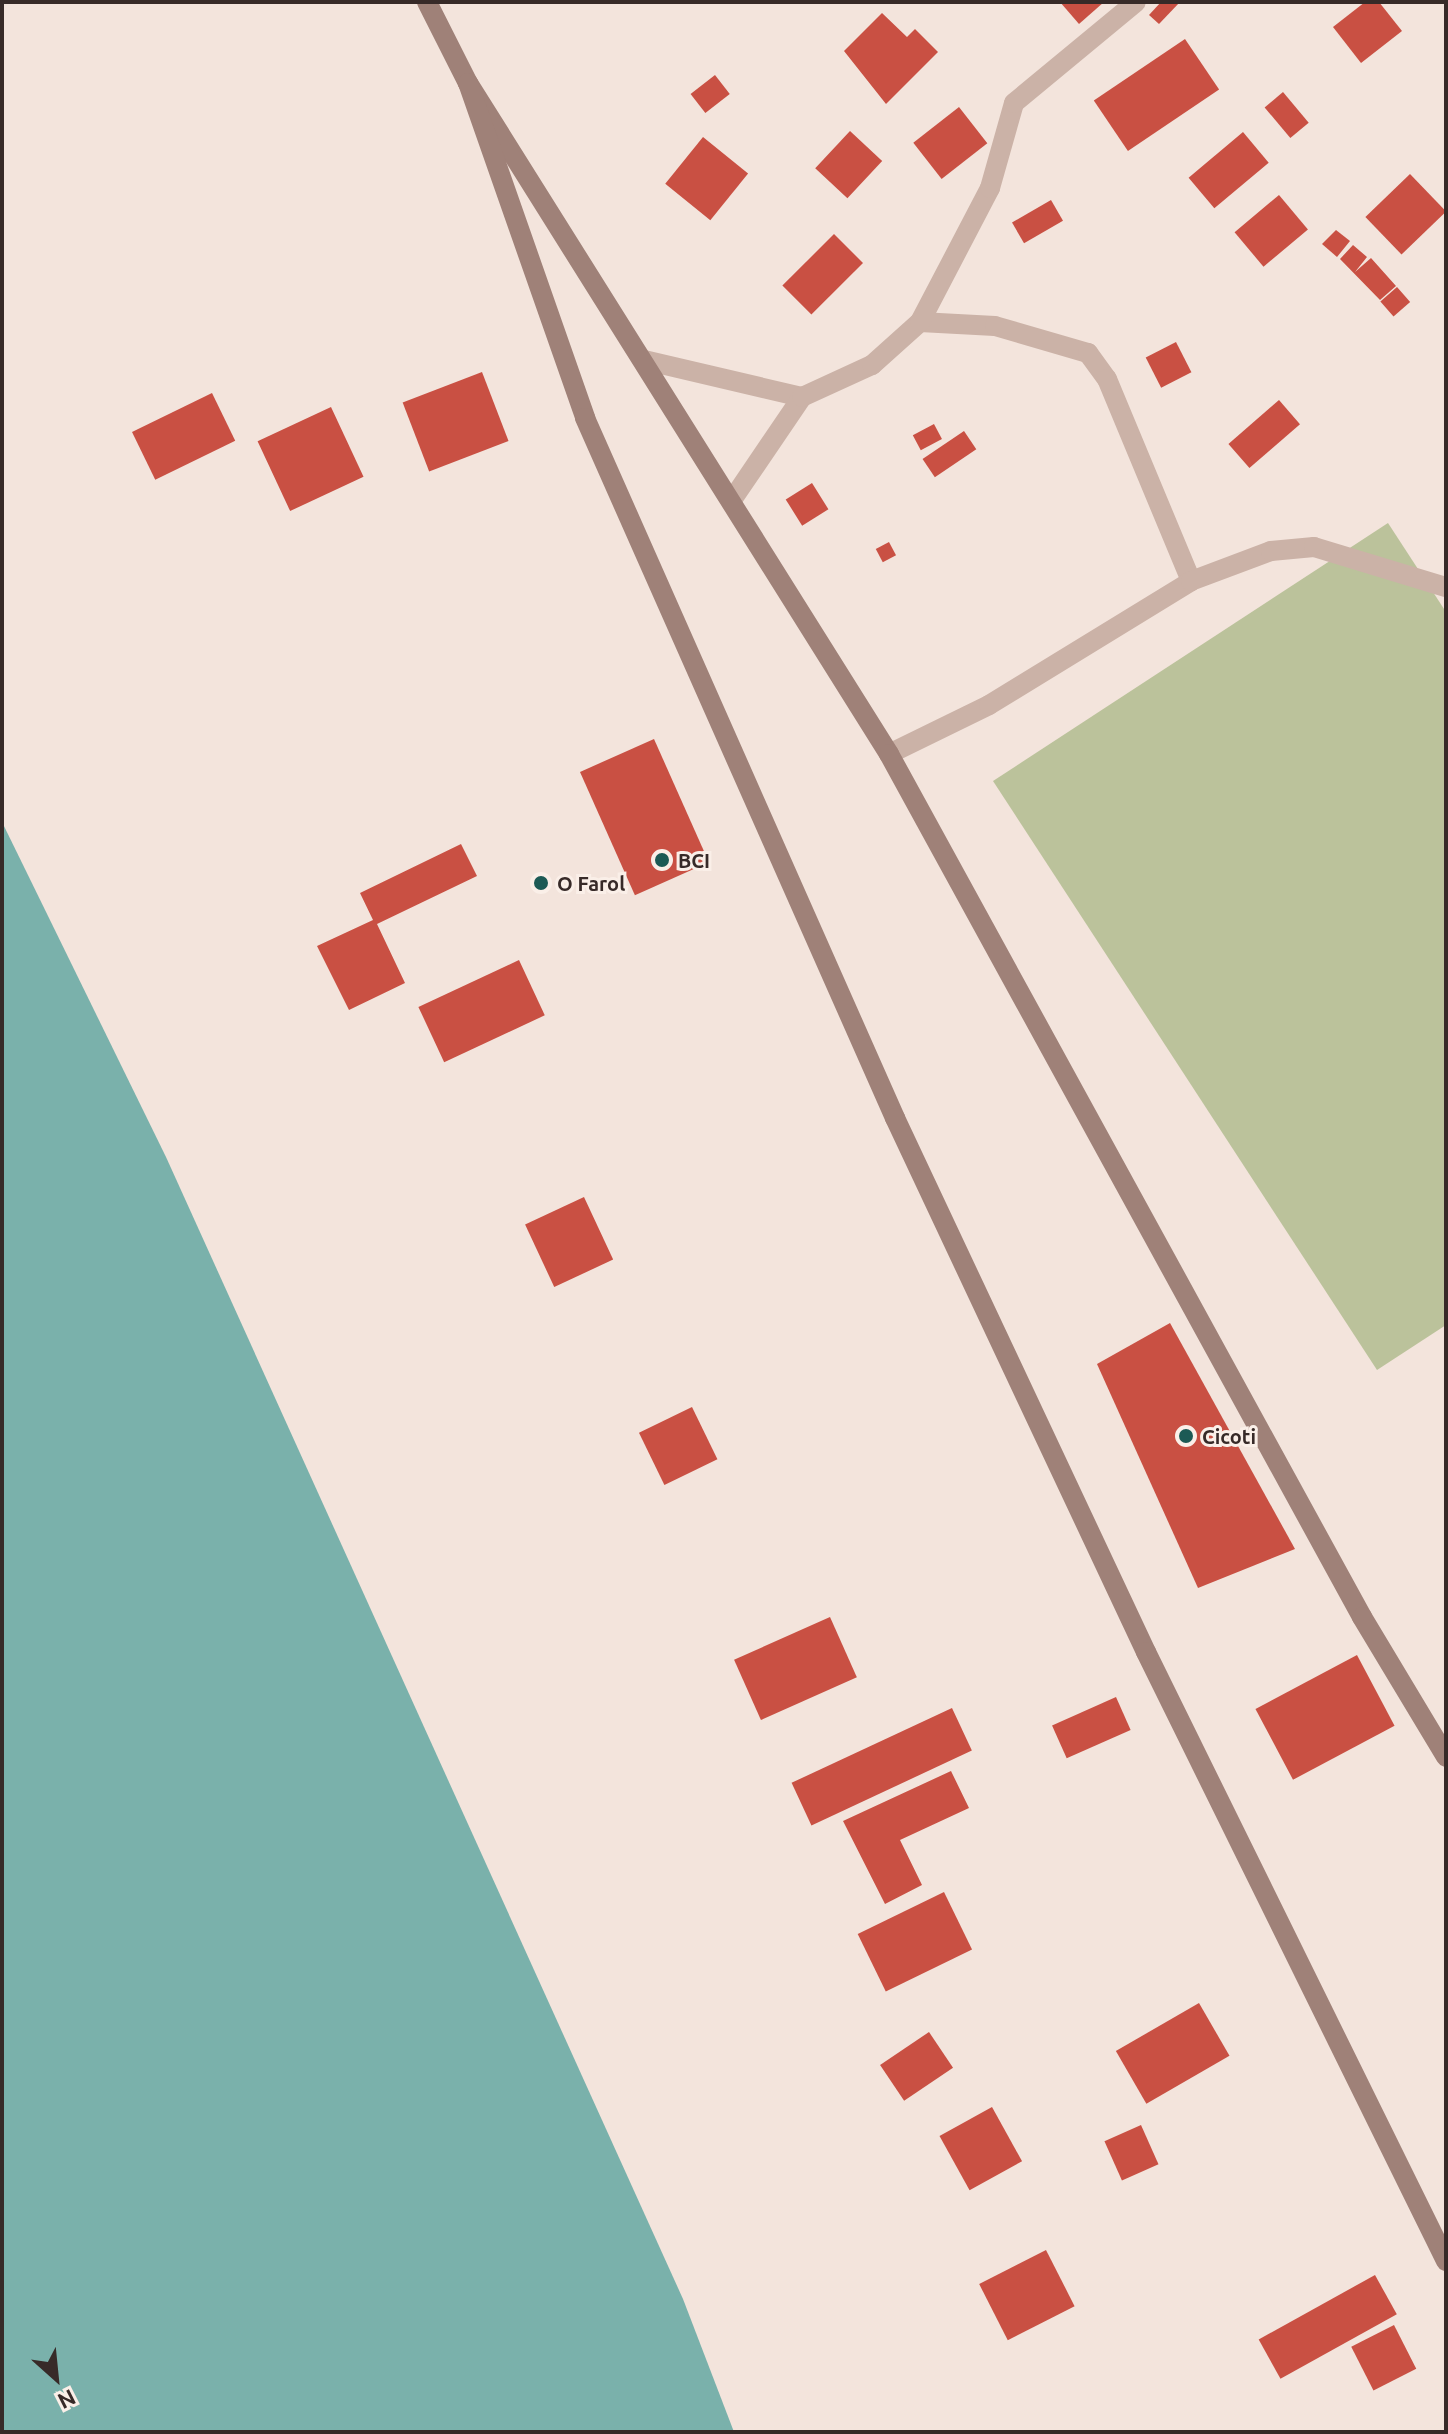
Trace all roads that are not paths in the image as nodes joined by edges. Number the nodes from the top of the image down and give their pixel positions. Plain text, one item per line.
1 (427, 2) edge
2 (1136, 2) edge
3 (468, 83) junction
4 (920, 322) junction
5 (644, 360) junction
6 (802, 397) junction
7 (732, 500) junction
8 (1191, 581) junction
9 (1446, 587) edge
10 (889, 754) junction
11 (1446, 1757) edge
12 (1446, 2261) edge

1 - 3 street
2 - 4 street
3 - 5 street
3 - 12 street
4 - 6 street
4 - 8 street
5 - 6 street
5 - 7 street
6 - 7 street
7 - 10 street
8 - 9 street
8 - 10 street
10 - 11 street

